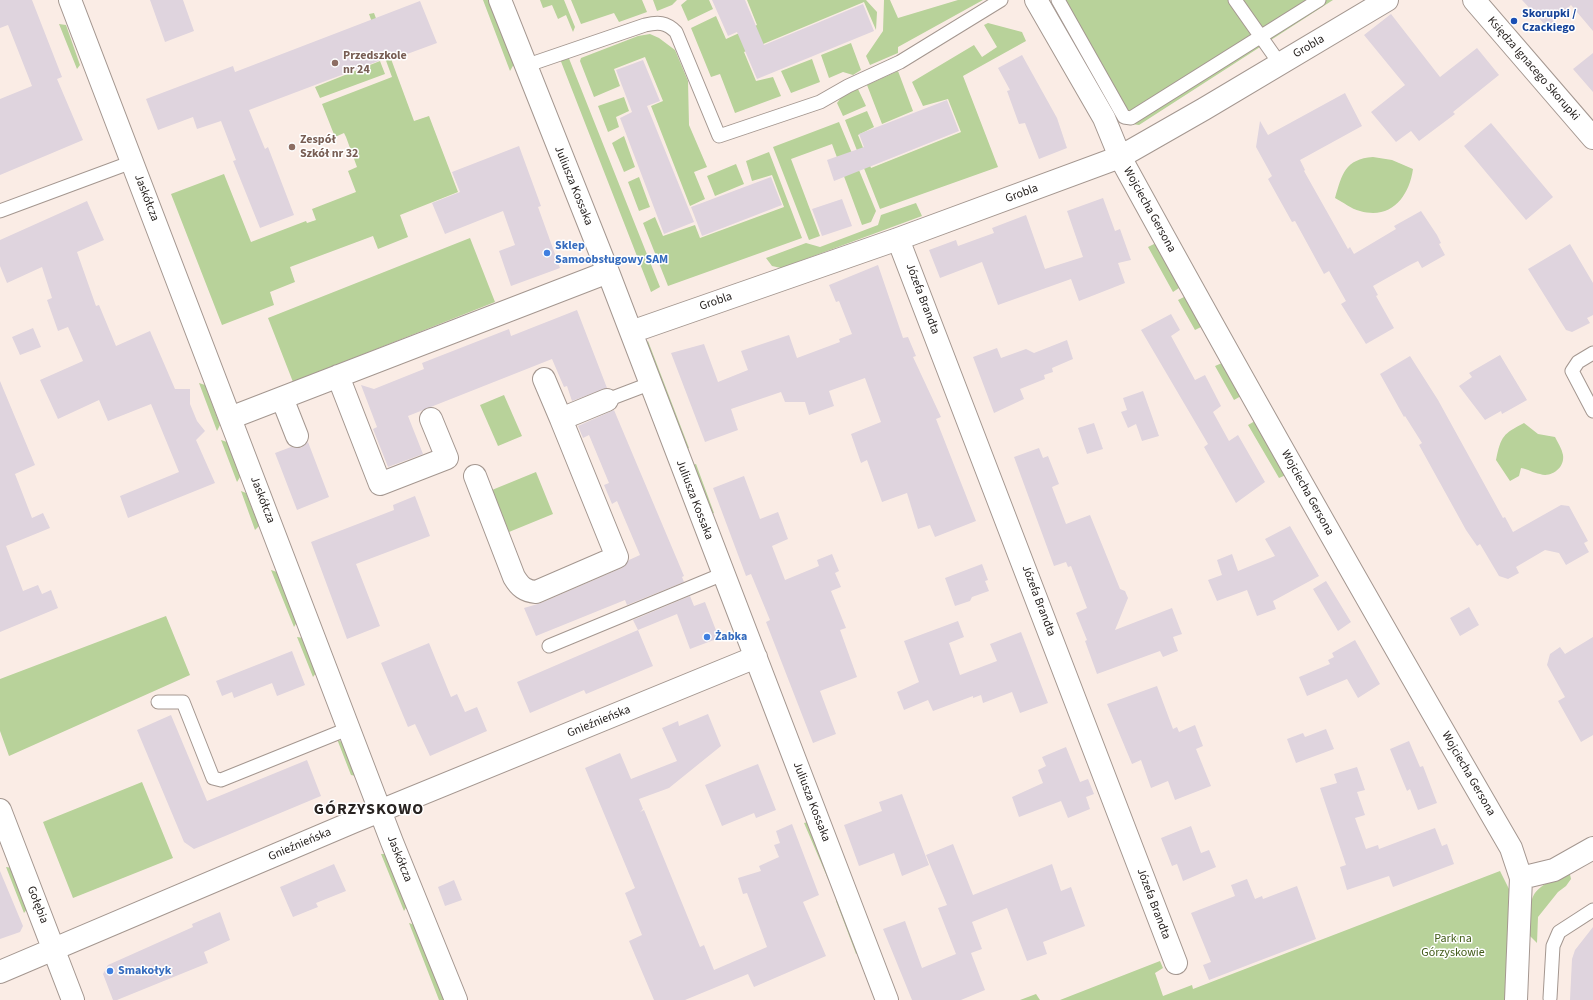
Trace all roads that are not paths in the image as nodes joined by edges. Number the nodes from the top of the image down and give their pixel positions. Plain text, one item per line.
1 (70, 0) edge
2 (500, 0) edge
3 (1001, 0) edge
4 (1036, 0) edge
5 (1058, 0) edge
6 (1235, 0) edge
7 (1319, 0) edge
8 (1387, 0) edge
9 (1474, 0) edge
10 (1260, 36) junction
11 (1280, 64) junction
12 (525, 66) junction
13 (1593, 138) edge
14 (1120, 157) junction
15 (132, 162) junction
16 (0, 211) edge
17 (898, 239) junction
18 (608, 272) junction
19 (631, 332) junction
20 (1593, 353) edge
21 (338, 376) junction
22 (544, 379) dead end
23 (649, 384) junction
24 (282, 398) junction
25 (607, 400) joint
26 (1593, 411) edge
27 (230, 418) junction
28 (431, 419) dead end
29 (561, 419) junction
30 (297, 436) dead end
31 (475, 476) dead end
32 (724, 574) junction
33 (549, 646) dead end
34 (756, 657) junction
35 (158, 702) dead end
36 (350, 728) junction
37 (0, 810) edge
38 (381, 811) junction
39 (1593, 848) edge
40 (1521, 878) junction
41 (1593, 910) edge
42 (54, 949) junction
43 (1176, 963) dead end
44 (0, 972) edge
45 (1550, 998) dead end
46 (73, 1000) edge
47 (456, 1000) edge
48 (887, 1000) edge
49 (1516, 1000) edge

1 - 15 street, Jaskółcza
2 - 12 street, Juliusza Kossaka
3 - 12 lane
4 - 14 street, Wojciecha Gersona
5 - 10 lane
6 - 10 lane
7 - 10 lane
8 - 11 street, Grobla
9 - 13 street, Księdza Ignacego Skorupki
10 - 11 lane
11 - 14 street, Grobla
12 - 18 street, Juliusza Kossaka
14 - 17 street, Grobla
14 - 40 street, Wojciecha Gersona
15 - 16 lane
15 - 27 street, Jaskółcza
17 - 19 street, Grobla
17 - 43 street, Józefa Brandta
18 - 19 street, Juliusza Kossaka
18 - 21 street
19 - 23 street, Juliusza Kossaka
20 - 26 lane
21 - 24 street
21 - 28 street
22 - 29 street
23 - 25 lane
23 - 32 street, Juliusza Kossaka
24 - 27 street
24 - 30 street
25 - 29 street
27 - 36 street, Jaskółcza
29 - 31 street
32 - 33 lane
32 - 34 street, Juliusza Kossaka
34 - 38 street, Gnieźnieńska
34 - 48 street, Juliusza Kossaka
35 - 36 lane
36 - 38 street, Jaskółcza
37 - 42 street, Gołębia
38 - 42 street, Gnieźnieńska
38 - 47 street, Jaskółcza
39 - 40 street
40 - 49 street, Wojciecha Gersona
41 - 45 lane
42 - 44 street, Gnieźnieńska
42 - 46 street, Gołębia

